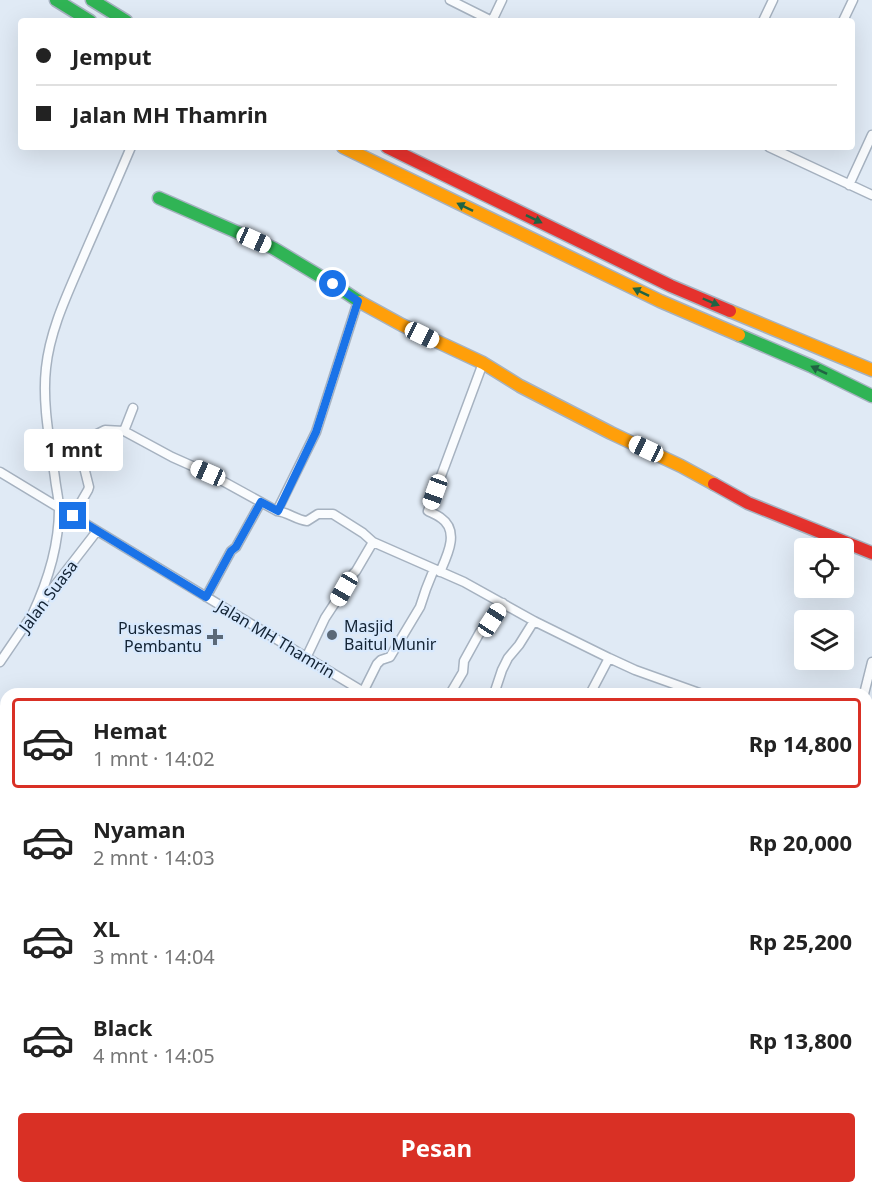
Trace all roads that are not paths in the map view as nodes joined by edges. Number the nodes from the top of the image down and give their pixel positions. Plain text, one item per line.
1 (56, 0) edge
2 (92, 0) edge
3 (450, 0) edge
4 (502, 0) edge
5 (773, 0) edge
6 (853, 0) edge
7 (85, 18) edge
8 (121, 18) edge
9 (486, 18) edge
10 (493, 18) edge
11 (764, 18) edge
12 (844, 18) edge
13 (872, 135) edge
14 (130, 150) edge
15 (349, 150) edge
16 (393, 150) edge
17 (781, 150) edge
18 (849, 185) junction
19 (872, 195) edge
20 (159, 198) dead end
21 (507, 205) junction
22 (499, 223) junction
23 (358, 301) junction
24 (483, 363) junction
25 (869, 369) edge
26 (858, 389) junction
27 (872, 396) edge
28 (133, 408) dead end
29 (124, 431) junction
30 (0, 472) edge
31 (261, 502) junction
32 (59, 508) junction
33 (278, 511) junction
34 (73, 516) junction
35 (97, 531) junction
36 (373, 542) junction
37 (872, 553) edge
38 (437, 570) junction
39 (206, 597) junction
40 (503, 603) junction
41 (32, 615) junction
42 (534, 621) junction
43 (306, 658) junction
44 (609, 658) junction
45 (0, 662) edge
46 (872, 662) edge
47 (354, 688) edge
48 (367, 688) edge
49 (454, 688) edge
50 (496, 688) edge
51 (593, 688) edge
52 (673, 688) edge
53 (866, 688) edge

1 - 7 main road
2 - 8 main road
3 - 9 street
4 - 10 street
5 - 11 street
6 - 12 street
13 - 18 street
14 - 32 street
22 -> 15 main road
16 - 21 main road
17 - 18 street
18 - 19 street
20 - 23 main road
21 - 22 main road
21 -> 25 main road
26 -> 22 main road
23 - 24 main road
23 - 33 street
24 - 37 main road
24 - 38 street
25 - 26 main road
26 - 27 main road
28 - 29 street
29 - 31 street
29 - 34 street
30 - 32 street, Jalan MH Thamrin
31 - 33 street
31 - 39 street
32 - 34 street, Jalan MH Thamrin
32 - 41 street
33 - 36 street
34 - 35 street, Jalan MH Thamrin
35 - 39 street, Jalan MH Thamrin
35 - 41 street, Jalan Suasa
36 - 38 street
36 - 43 street
38 - 40 street
38 - 48 street
39 - 43 street, Jalan MH Thamrin
40 - 42 street
40 - 49 street
41 - 45 street, Jalan Suasa
42 - 44 street
42 - 50 street
43 - 47 street, Jalan MH Thamrin
44 - 51 street
44 - 52 street
46 - 53 street

